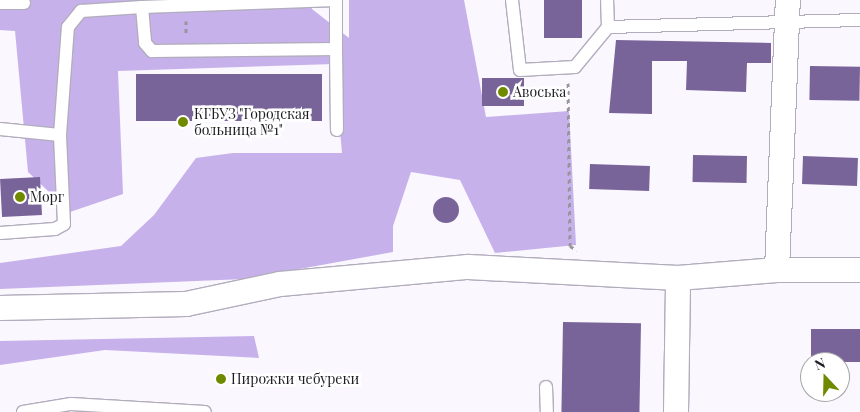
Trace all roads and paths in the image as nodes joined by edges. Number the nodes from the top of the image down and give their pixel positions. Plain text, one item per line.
1 (336, 0) edge
2 (512, 0) edge
3 (607, 0) edge
4 (788, 0) edge
5 (0, 3) edge
6 (24, 3) dead end
7 (185, 6) junction
8 (142, 7) junction
9 (860, 20) edge
10 (789, 23) junction
11 (608, 27) junction
12 (336, 49) junction
13 (186, 51) junction
14 (567, 67) junction
15 (0, 129) edge
16 (337, 130) dead end
17 (60, 135) junction
18 (0, 233) edge
19 (586, 255) dead end
20 (776, 270) junction
21 (860, 270) edge
22 (678, 278) junction
23 (0, 308) edge
24 (546, 387) dead end
25 (23, 412) edge
26 (205, 412) edge
27 (547, 412) edge
28 (676, 412) edge

1 - 7 lane
1 - 12 lane
2 - 14 lane
3 - 11 lane
4 - 10 street
5 - 6 lane
7 - 8 lane
7 - 13 path
8 - 13 lane
8 - 17 lane
9 - 10 lane
10 - 11 lane
10 - 20 street
11 - 14 lane
12 - 13 lane
12 - 16 lane
14 - 19 path
15 - 17 lane
17 - 18 lane
20 - 21 street
20 - 22 street
22 - 23 street
22 - 28 street
24 - 27 lane
25 - 26 lane

